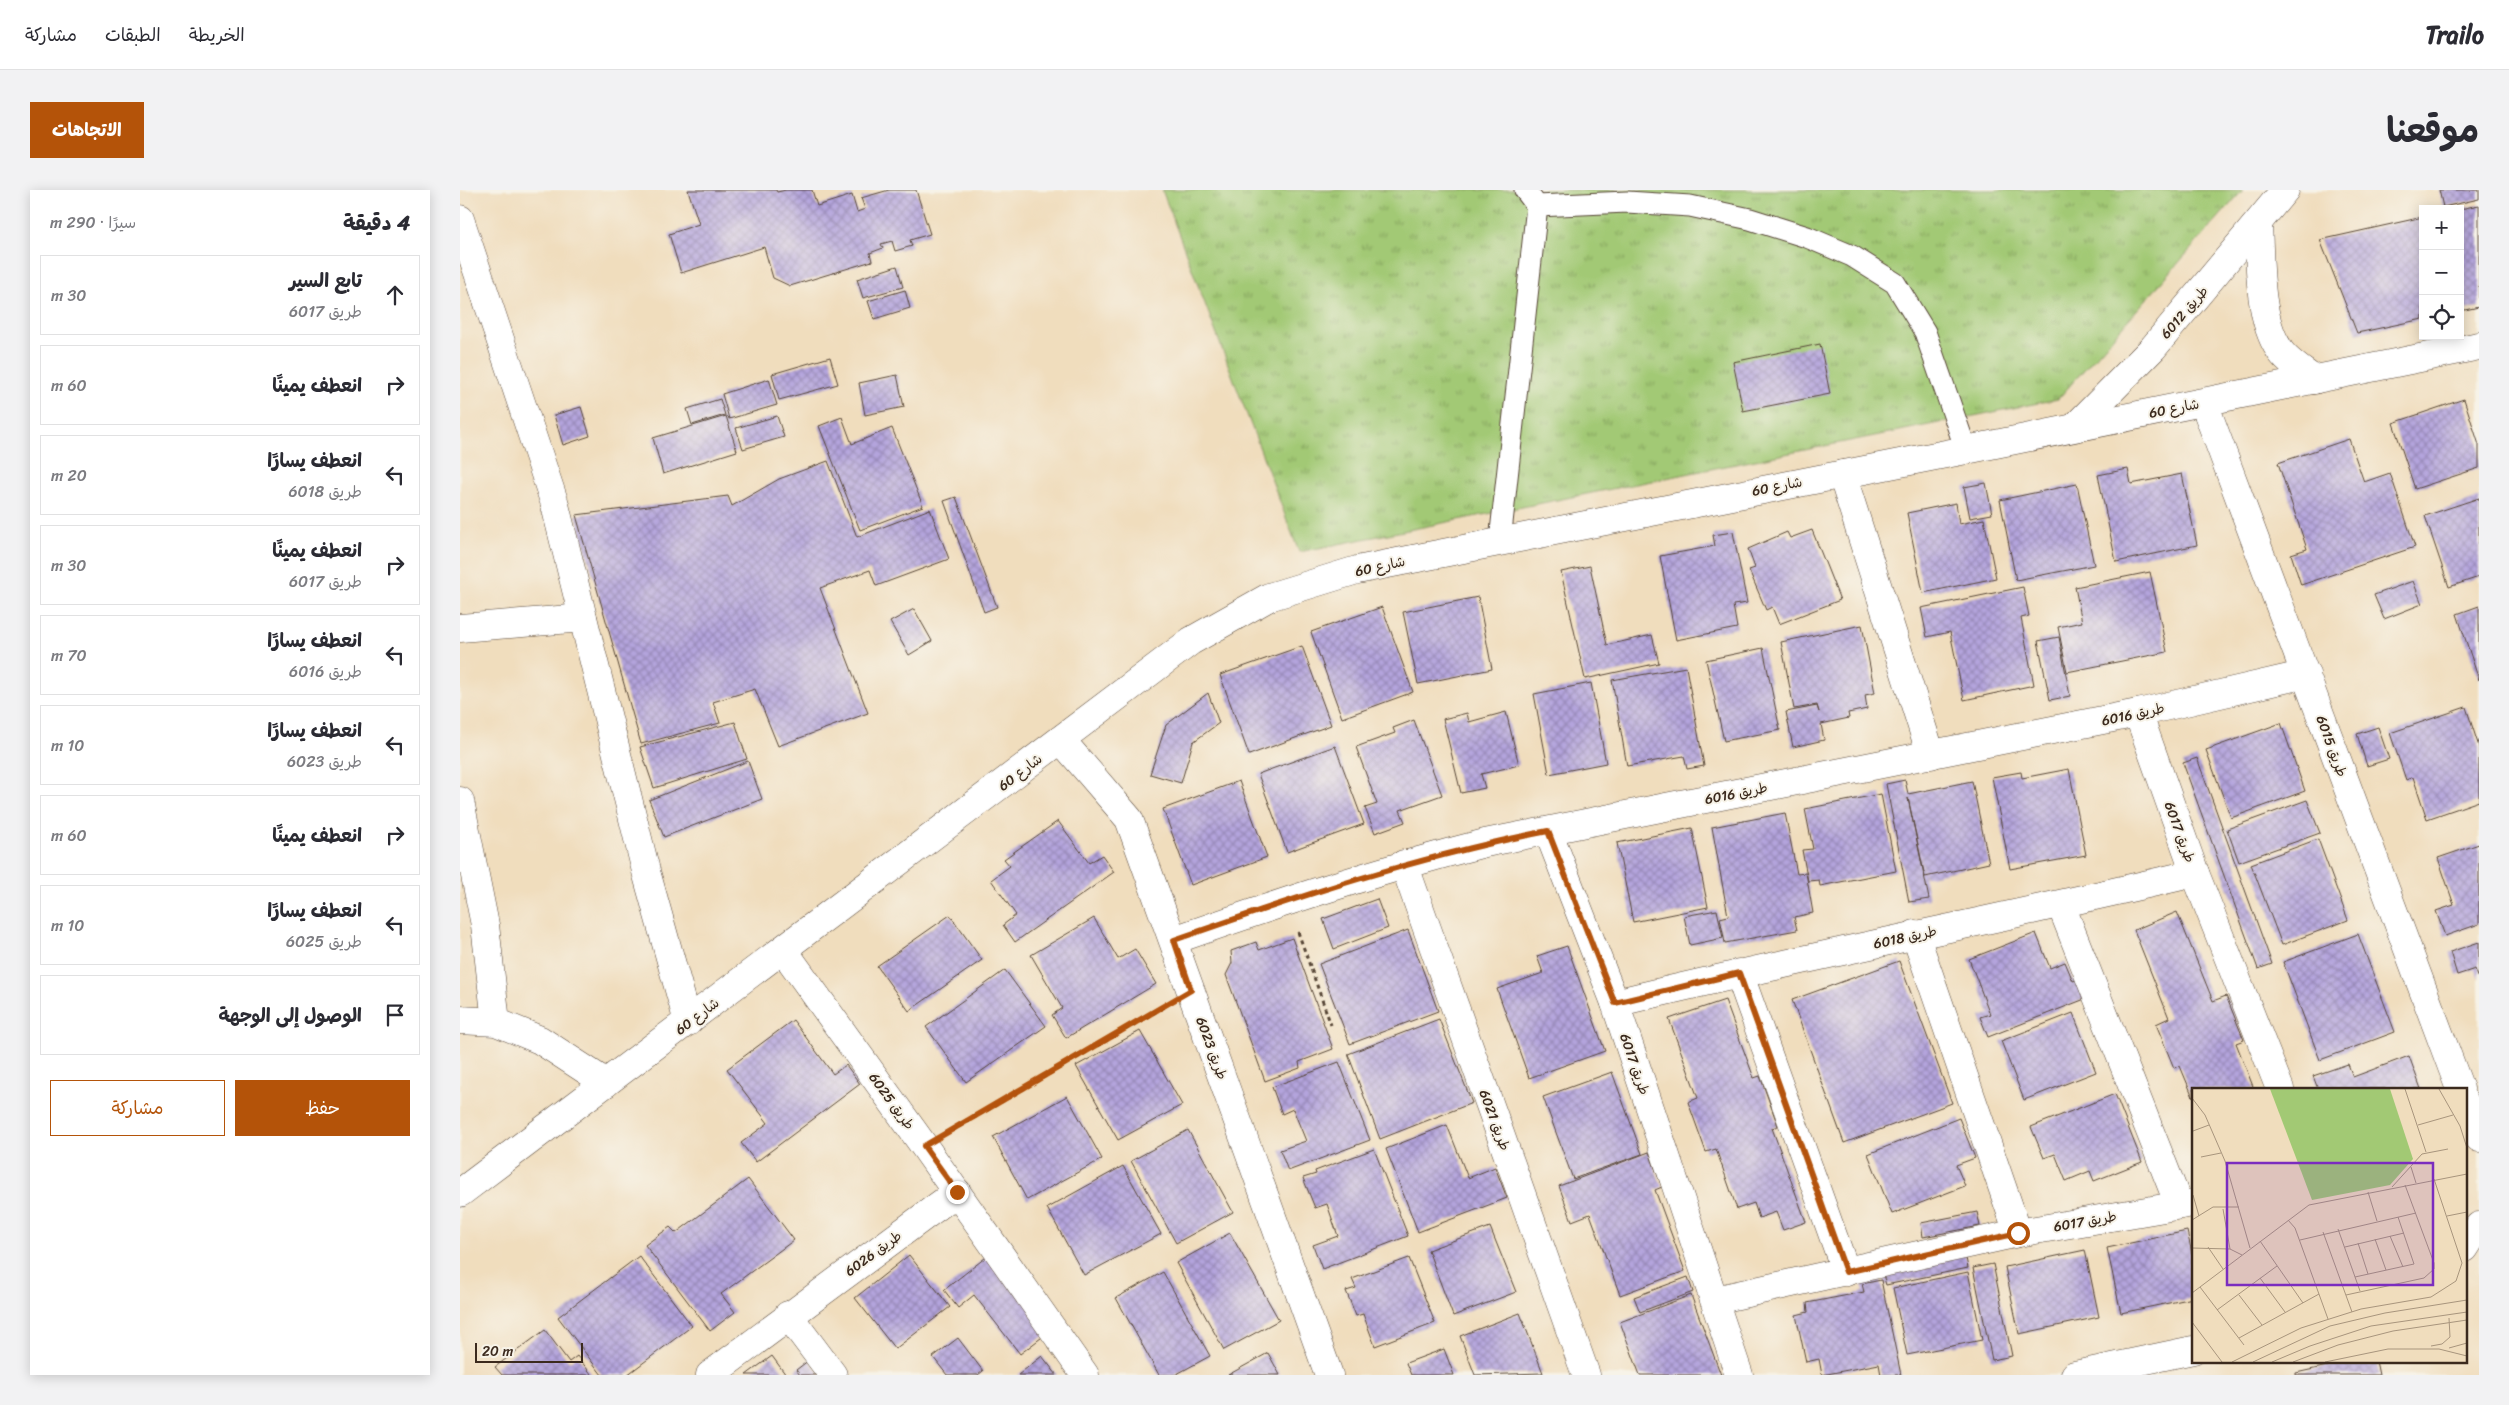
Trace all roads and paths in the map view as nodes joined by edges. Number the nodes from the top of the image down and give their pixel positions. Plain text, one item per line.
1 (2285, 190) edge
2 (1531, 198) edge
3 (460, 219) edge
4 (2258, 224) junction
5 (2479, 346) edge
6 (2314, 380) junction
7 (2204, 403) junction
8 (2075, 427) junction
9 (1966, 450) junction
10 (1842, 474) junction
11 (1500, 541) junction
12 (583, 618) junction
13 (460, 628) edge
14 (2306, 674) junction
15 (2138, 714) junction
16 (1062, 741) junction
17 (1931, 754) junction
18 (460, 801) edge
19 (1548, 831) junction
20 (1404, 864) junction
21 (2195, 873) junction
22 (1287, 900) junction
23 (2061, 904) junction
24 (1915, 934) junction
25 (1174, 940) junction
26 (784, 951) junction
27 (1739, 973) junction
28 (1191, 990) junction
29 (1615, 1003) junction
30 (460, 1020) edge
31 (496, 1022) junction
32 (688, 1022) junction
33 (1332, 1025) dead end
34 (606, 1083) junction
35 (2280, 1088) edge
36 (2460, 1088) edge
37 (2466, 1105) edge
38 (2479, 1138) edge
39 (924, 1146) junction
40 (957, 1192) junction
41 (460, 1193) edge
42 (2186, 1204) edge
43 (2479, 1226) edge
44 (2018, 1233) junction
45 (2466, 1246) edge
46 (1846, 1272) junction
47 (1715, 1300) junction
48 (788, 1315) junction
49 (2192, 1350) edge
50 (710, 1375) edge
51 (833, 1375) edge
52 (1085, 1375) edge
53 (1330, 1375) edge
54 (1586, 1375) edge
55 (1738, 1375) edge
56 (2075, 1375) edge

1 - 4 street, طريق 6012
2 - 9 lane
2 - 11 lane
3 - 12 street
4 - 6 street
4 - 8 street, طريق 6012
5 - 6 street, شارع 60
6 - 7 street, شارع 60
7 - 8 street, شارع 60
7 - 14 street, طريق 6015
8 - 9 street, شارع 60
9 - 10 street, شارع 60
10 - 11 street, شارع 60
10 - 17 street
11 - 16 street, شارع 60
12 - 13 street
12 - 32 street
14 - 15 street, طريق 6016
14 - 36 street, طريق 6015
15 - 17 street, طريق 6016
15 - 21 street, طريق 6017
16 - 25 street, طريق 6023
16 - 26 street, شارع 60
17 - 19 street, طريق 6016
18 - 31 street
19 - 20 street, طريق 6016
19 - 29 street, طريق 6017
20 - 22 street, طريق 6016
20 - 54 street, طريق 6021
21 - 23 street, طريق 6018
21 - 35 street, طريق 6017
22 - 25 street, طريق 6016
22 - 33 path
23 - 24 street, طريق 6018
23 - 42 street
24 - 27 street, طريق 6018
24 - 44 street
25 - 28 street, طريق 6023
26 - 32 street, شارع 60
26 - 39 street, طريق 6025
27 - 29 street, طريق 6018
27 - 46 street
28 - 39 path
28 - 53 street, طريق 6023
29 - 47 street, طريق 6017
30 - 31 street
31 - 34 street
32 - 34 street, شارع 60
34 - 41 street, شارع 60
37 - 38 street
39 - 40 street, طريق 6025
40 - 48 street, طريق 6026
40 - 52 street, طريق 6025
42 - 44 street, طريق 6017
43 - 45 street
44 - 46 street, طريق 6017
46 - 47 street, طريق 6017
47 - 55 street, طريق 6017
48 - 50 street, طريق 6026
48 - 51 street
49 - 56 street

